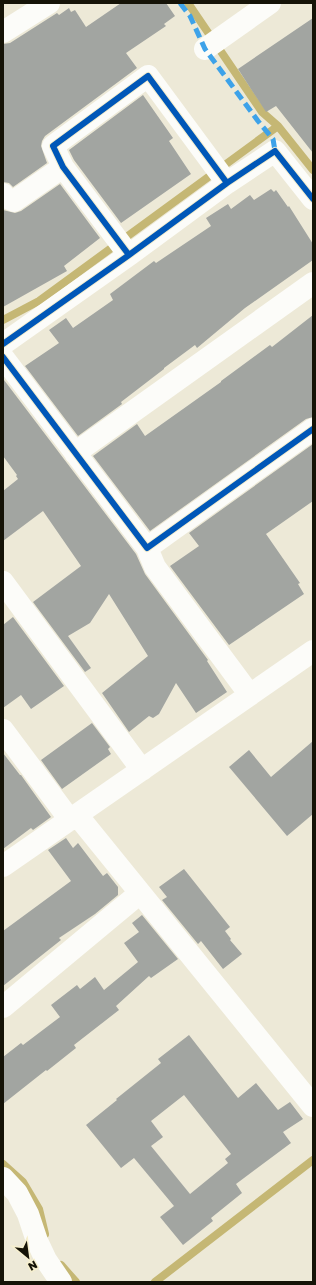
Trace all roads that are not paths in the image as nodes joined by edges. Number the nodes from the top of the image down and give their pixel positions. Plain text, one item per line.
1 (49, 3) edge
2 (270, 3) edge
3 (26, 9) edge
4 (3, 32) edge
5 (211, 45) dead end
6 (63, 166) junction
7 (220, 175) junction
8 (3, 194) edge
9 (313, 199) edge
10 (122, 246) junction
11 (313, 282) edge
12 (3, 344) edge
13 (3, 357) edge
14 (313, 429) edge
15 (75, 452) junction
16 (147, 548) junction
17 (3, 582) edge
18 (313, 651) edge
19 (250, 695) junction
20 (3, 730) edge
21 (142, 770) junction
22 (74, 817) junction
23 (3, 866) edge
24 (140, 893) junction
25 (3, 1007) edge
26 (313, 1106) edge
27 (3, 1178) edge
28 (61, 1282) edge

1 - 3 street
2 - 5 street
3 - 4 street
6 - 7 street
6 - 8 street
6 - 10 street
7 - 9 street
7 - 10 street
10 - 12 street
11 - 15 street
13 - 15 street
14 - 16 street
15 - 16 street
16 - 19 street
17 - 21 street
18 - 19 street
19 - 21 street
20 - 22 street
21 - 22 street
22 - 23 street
22 - 24 street
24 - 25 street
24 - 26 street
27 - 28 street

